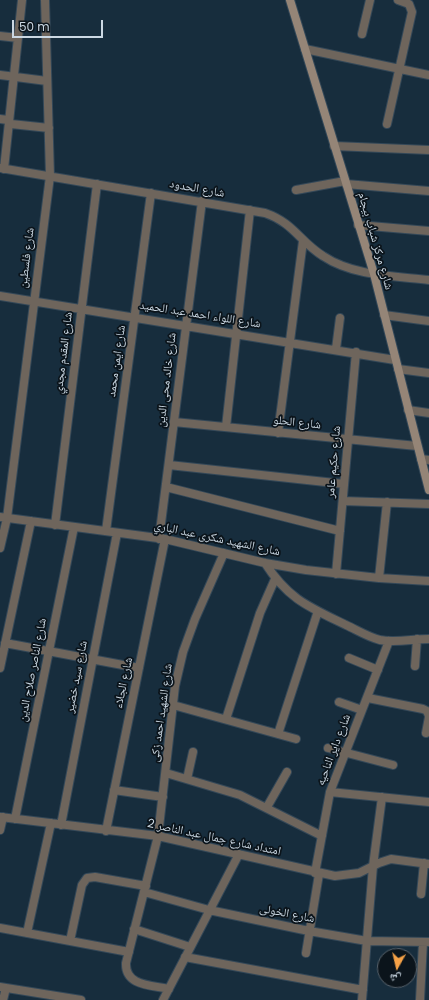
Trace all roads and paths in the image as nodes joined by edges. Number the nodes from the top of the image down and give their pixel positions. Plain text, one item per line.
1 (22, 0) edge
2 (45, 0) edge
3 (290, 0) edge
4 (370, 0) edge
5 (398, 0) edge
6 (362, 34) dead end
7 (0, 36) edge
8 (18, 38) junction
9 (305, 50) junction
10 (399, 69) junction
11 (0, 75) edge
12 (429, 75) edge
13 (14, 77) junction
14 (47, 81) junction
15 (0, 119) edge
16 (9, 121) junction
17 (387, 124) dead end
18 (49, 128) junction
19 (334, 146) junction
20 (429, 150) edge
21 (2, 168) edge
22 (50, 176) junction
23 (346, 183) junction
24 (97, 184) junction
25 (296, 190) dead end
26 (429, 191) edge
27 (151, 193) junction
28 (202, 201) junction
29 (250, 210) junction
30 (358, 225) junction
31 (429, 231) edge
32 (303, 241) junction
33 (374, 274) junction
34 (429, 280) edge
35 (0, 296) edge
36 (34, 301) junction
37 (82, 308) junction
38 (135, 316) junction
39 (384, 316) junction
40 (340, 318) dead end
41 (429, 321) edge
42 (186, 325) junction
43 (236, 333) junction
44 (289, 341) junction
45 (336, 349) junction
46 (356, 352) junction
47 (395, 360) junction
48 (398, 369) junction
49 (429, 372) edge
50 (408, 410) junction
51 (429, 413) edge
52 (174, 422) junction
53 (226, 427) junction
54 (278, 433) junction
55 (348, 440) junction
56 (418, 446) junction
57 (425, 459) edge
58 (169, 465) junction
59 (344, 484) junction
60 (166, 487) junction
61 (429, 490) edge
62 (343, 501) junction
63 (387, 502) junction
64 (429, 504) edge
65 (3, 517) edge
66 (31, 521) junction
67 (55, 524) junction
68 (74, 527) junction
69 (106, 531) junction
70 (340, 531) junction
71 (116, 533) junction
72 (162, 539) junction
73 (0, 548) edge
74 (224, 553) junction
75 (265, 562) junction
76 (336, 574) junction
77 (378, 578) junction
78 (275, 579) junction
79 (429, 582) edge
80 (318, 611) junction
81 (429, 638) edge
82 (417, 639) junction
83 (389, 641) junction
84 (5, 643) junction
85 (49, 651) junction
86 (349, 658) dead end
87 (93, 659) junction
88 (415, 666) dead end
89 (0, 668) edge
90 (139, 668) junction
91 (378, 670) junction
92 (368, 698) junction
93 (339, 702) dead end
94 (173, 705) junction
95 (362, 710) junction
96 (429, 716) edge
97 (226, 720) junction
98 (426, 733) dead end
99 (278, 734) junction
100 (296, 739) dead end
101 (328, 748) dead end
102 (193, 752) dead end
103 (345, 754) junction
104 (393, 765) dead end
105 (287, 772) dead end
106 (166, 773) junction
107 (187, 779) junction
108 (114, 790) junction
109 (330, 792) junction
110 (163, 797) junction
111 (382, 797) junction
112 (429, 802) edge
113 (267, 807) junction
114 (1, 817) edge
115 (15, 818) junction
116 (51, 823) junction
117 (62, 825) junction
118 (0, 830) edge
119 (106, 831) junction
120 (158, 836) junction
121 (322, 836) junction
122 (239, 854) junction
123 (426, 864) edge
124 (373, 866) junction
125 (317, 873) junction
126 (145, 889) junction
127 (421, 894) dead end
128 (209, 910) junction
129 (0, 928) edge
130 (134, 929) junction
131 (309, 931) junction
132 (27, 933) junction
133 (70, 941) junction
134 (367, 941) junction
135 (426, 942) edge
136 (190, 947) junction
137 (129, 952) junction
138 (306, 954) dead end
139 (185, 956) junction
140 (3, 987) edge
141 (169, 989) junction
142 (363, 990) junction
143 (3, 1000) edge
144 (81, 1000) edge
145 (163, 1000) edge
146 (362, 1000) edge
147 (420, 1000) edge

1 - 8 street
2 - 14 street, شارع فلسطين
3 - 9 main road, شارع مركز شباب بيجام
4 - 6 street
5 - 10 street
7 - 8 street
8 - 13 street
9 - 10 street
9 - 19 main road, شارع مركز شباب بيجام
10 - 12 street
10 - 17 street
11 - 13 street
13 - 14 street
13 - 16 street
14 - 18 street, شارع فلسطين
15 - 16 street
16 - 18 street
16 - 21 street
18 - 22 street, شارع فلسطين
19 - 20 street
19 - 23 main road, شارع مركز شباب بيجام
21 - 22 street, شارع الحدود
22 - 24 street, شارع الحدود
22 - 36 street, شارع فلسطين
23 - 25 street
23 - 26 street
23 - 30 main road, شارع مركز شباب بيجام
24 - 27 street, شارع الحدود
24 - 37 street, شارع المقدم مجدي
27 - 28 street, شارع الحدود
27 - 38 street, شارع ايمن محمد
28 - 29 street, شارع الحدود
28 - 42 street, شارع خالد محى الدين
29 - 32 street, شارع الحدود
29 - 43 street
30 - 31 street
30 - 33 main road, شارع مركز شباب بيجام
32 - 33 street, شارع الحدود
32 - 44 street
33 - 34 street, شارع الحدود
33 - 39 main road, شارع مركز شباب بيجام
35 - 36 street, شارع اللواء احمد عبد الحميد
36 - 37 street, شارع اللواء احمد عبد الحميد
36 - 65 street, شارع فلسطين
37 - 38 street, شارع اللواء احمد عبد الحميد
37 - 67 street, شارع المقدم مجدي
38 - 42 street, شارع اللواء احمد عبد الحميد
38 - 69 street, شارع ايمن محمد
39 - 41 street
39 - 47 main road, شارع مركز شباب بيجام
40 - 45 street
42 - 43 street, شارع اللواء احمد عبد الحميد
42 - 52 street, شارع خالد محى الدين
43 - 44 street, شارع اللواء احمد عبد الحميد
43 - 53 street
44 - 45 street, شارع اللواء احمد عبد الحميد
44 - 54 street
45 - 46 street, شارع اللواء احمد عبد الحميد
46 - 47 street, شارع اللواء احمد عبد الحميد
46 - 55 street, شارع حكيم عامر
47 - 48 main road, شارع مركز شباب بيجام
48 - 49 street
48 - 50 main road, شارع مركز شباب بيجام
50 - 51 street
50 - 56 main road, شارع مركز شباب بيجام
52 - 53 street, شارع الحلو
52 - 58 street, شارع خالد محى الدين
53 - 54 street, شارع الحلو
54 - 55 street, شارع الحلو
55 - 56 street, شارع الحلو
55 - 59 street, شارع حكيم عامر
56 - 57 main road, شارع مركز شباب بيجام
57 - 61 main road, شارع مركز شباب بيجام
58 - 59 street
58 - 60 street, شارع خالد محى الدين
59 - 62 street, شارع حكيم عامر
60 - 70 street
60 - 72 street, شارع خالد محى الدين
62 - 63 street
62 - 70 street, شارع حكيم عامر
63 - 64 street
63 - 77 street
65 - 66 street, شارع الشهيد شكرى عبد الباري
65 - 73 street, شارع فلسطين
66 - 67 street, شارع الشهيد شكرى عبد الباري
66 - 84 street
67 - 68 street, شارع الشهيد شكرى عبد الباري
68 - 69 street, شارع الشهيد شكرى عبد الباري
68 - 85 street, شارع الناصر صلاح الدين
69 - 71 street, شارع الشهيد شكرى عبد الباري
70 - 76 street, شارع حكيم عامر
71 - 72 street, شارع الشهيد شكرى عبد الباري
71 - 87 street, شارع سيد خضير
72 - 74 street, شارع الشهيد شكرى عبد الباري
72 - 90 street, شارع الجلاء
74 - 75 street, شارع الشهيد شكرى عبد الباري
74 - 94 street, شارع الشهيد احمد زكى
75 - 76 street, شارع الشهيد شكرى عبد الباري
75 - 78 street
76 - 77 street, شارع الشهيد شكرى عبد الباري
77 - 79 street, شارع الشهيد شكرى عبد الباري
78 - 80 street
78 - 97 street
80 - 83 street
80 - 99 street
81 - 82 street
82 - 83 street
82 - 88 street
83 - 91 street, شارع داير الناحيه
84 - 85 street
84 - 89 street
85 - 87 street
85 - 115 street, شارع الناصر صلاح الدين
86 - 91 street
87 - 90 street
87 - 117 street, شارع سيد خضير
90 - 108 street, شارع الجلاء
91 - 92 street, شارع داير الناحيه
92 - 95 street, شارع داير الناحيه
92 - 96 street
93 - 95 street
94 - 97 street
94 - 106 street, شارع الشهيد احمد زكى
95 - 103 street, شارع داير الناحيه
96 - 98 street
97 - 99 street
99 - 100 street
101 - 103 street
102 - 107 street
103 - 104 street
103 - 109 street, شارع داير الناحيه
105 - 113 street
106 - 107 street
106 - 110 street, شارع الشهيد احمد زكى
107 - 113 street
108 - 110 street
108 - 119 street, شارع الجلاء
109 - 111 street
109 - 121 street, شارع داير الناحيه
110 - 120 street, شارع الشهيد احمد زكى
111 - 112 street
111 - 124 street
113 - 121 street
114 - 115 street, امتداد شارع جمال عبد الناصر 2
114 - 118 street
115 - 116 street, امتداد شارع جمال عبد الناصر 2
116 - 117 street, امتداد شارع جمال عبد الناصر 2
116 - 132 street
117 - 119 street, امتداد شارع جمال عبد الناصر 2
119 - 120 street, امتداد شارع جمال عبد الناصر 2
120 - 122 street, امتداد شارع جمال عبد الناصر 2
120 - 126 street, شارع الشهيد احمد زكى
121 - 125 street, شارع داير الناحيه
122 - 125 street, امتداد شارع جمال عبد الناصر 2
122 - 128 street
123 - 124 street, امتداد شارع جمال عبد الناصر 2
123 - 127 street
124 - 125 street, امتداد شارع جمال عبد الناصر 2
124 - 134 street
125 - 131 street, شارع داير الناحيه
126 - 128 street, شارع الخولى
126 - 130 street, شارع الشهيد احمد زكى
126 - 133 street, شارع الخولى
128 - 131 street, شارع الخولى
128 - 136 street
129 - 132 street
130 - 136 street
130 - 137 street, شارع الشهيد احمد زكى
131 - 134 street, شارع الخولى
131 - 138 street, شارع داير الناحيه
132 - 133 street
133 - 137 street
134 - 135 street, شارع الخولى
134 - 142 street
135 - 147 street
136 - 139 street
137 - 141 street, شارع الشهيد احمد زكى
139 - 141 street
139 - 142 street
140 - 143 street
140 - 144 street
141 - 145 street
142 - 146 street

